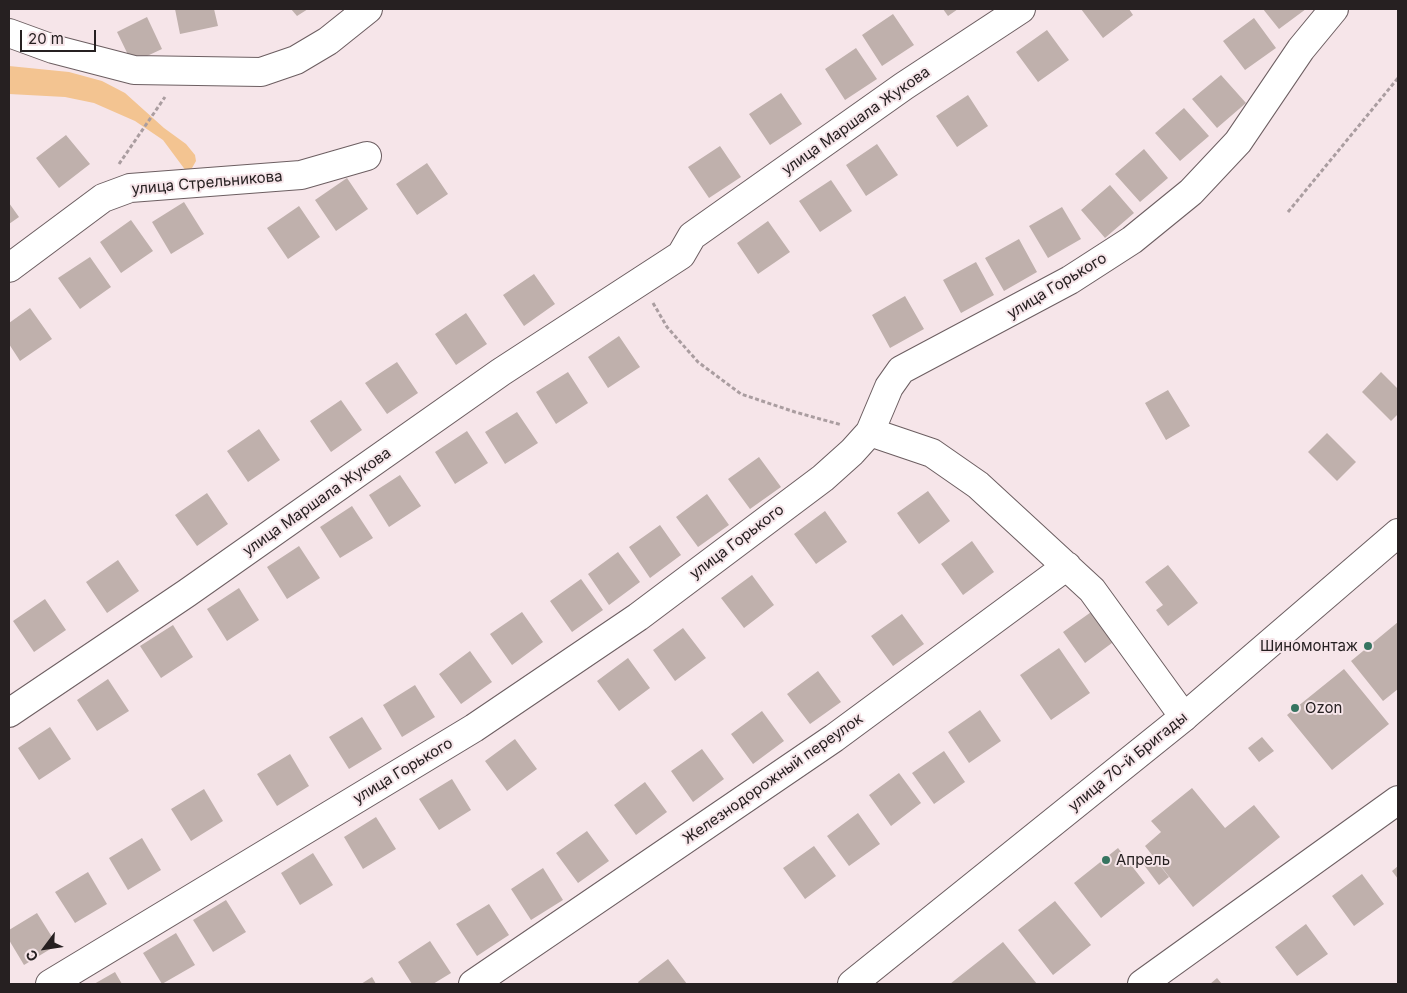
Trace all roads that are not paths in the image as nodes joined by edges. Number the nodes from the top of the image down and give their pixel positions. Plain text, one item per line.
1 (368, 9) edge
2 (1021, 9) edge
3 (1334, 9) edge
4 (9, 33) edge
5 (367, 156) dead end
6 (9, 268) edge
7 (870, 432) junction
8 (1398, 533) edge
9 (1067, 566) junction
10 (9, 713) edge
11 (1184, 717) junction
12 (1398, 800) edge
13 (50, 984) edge
14 (473, 984) edge
15 (852, 984) edge
16 (1142, 984) edge

1 - 4 street
2 - 10 street, улица Маршала Жукова
3 - 7 street, улица Горького
5 - 6 street, улица Стрельникова
7 - 9 street
7 - 13 street, улица Горького
8 - 11 street, улица 70-й Бригады
9 - 11 street
9 - 14 street, Железнодорожный переулок
11 - 15 street, улица 70-й Бригады
12 - 16 street

